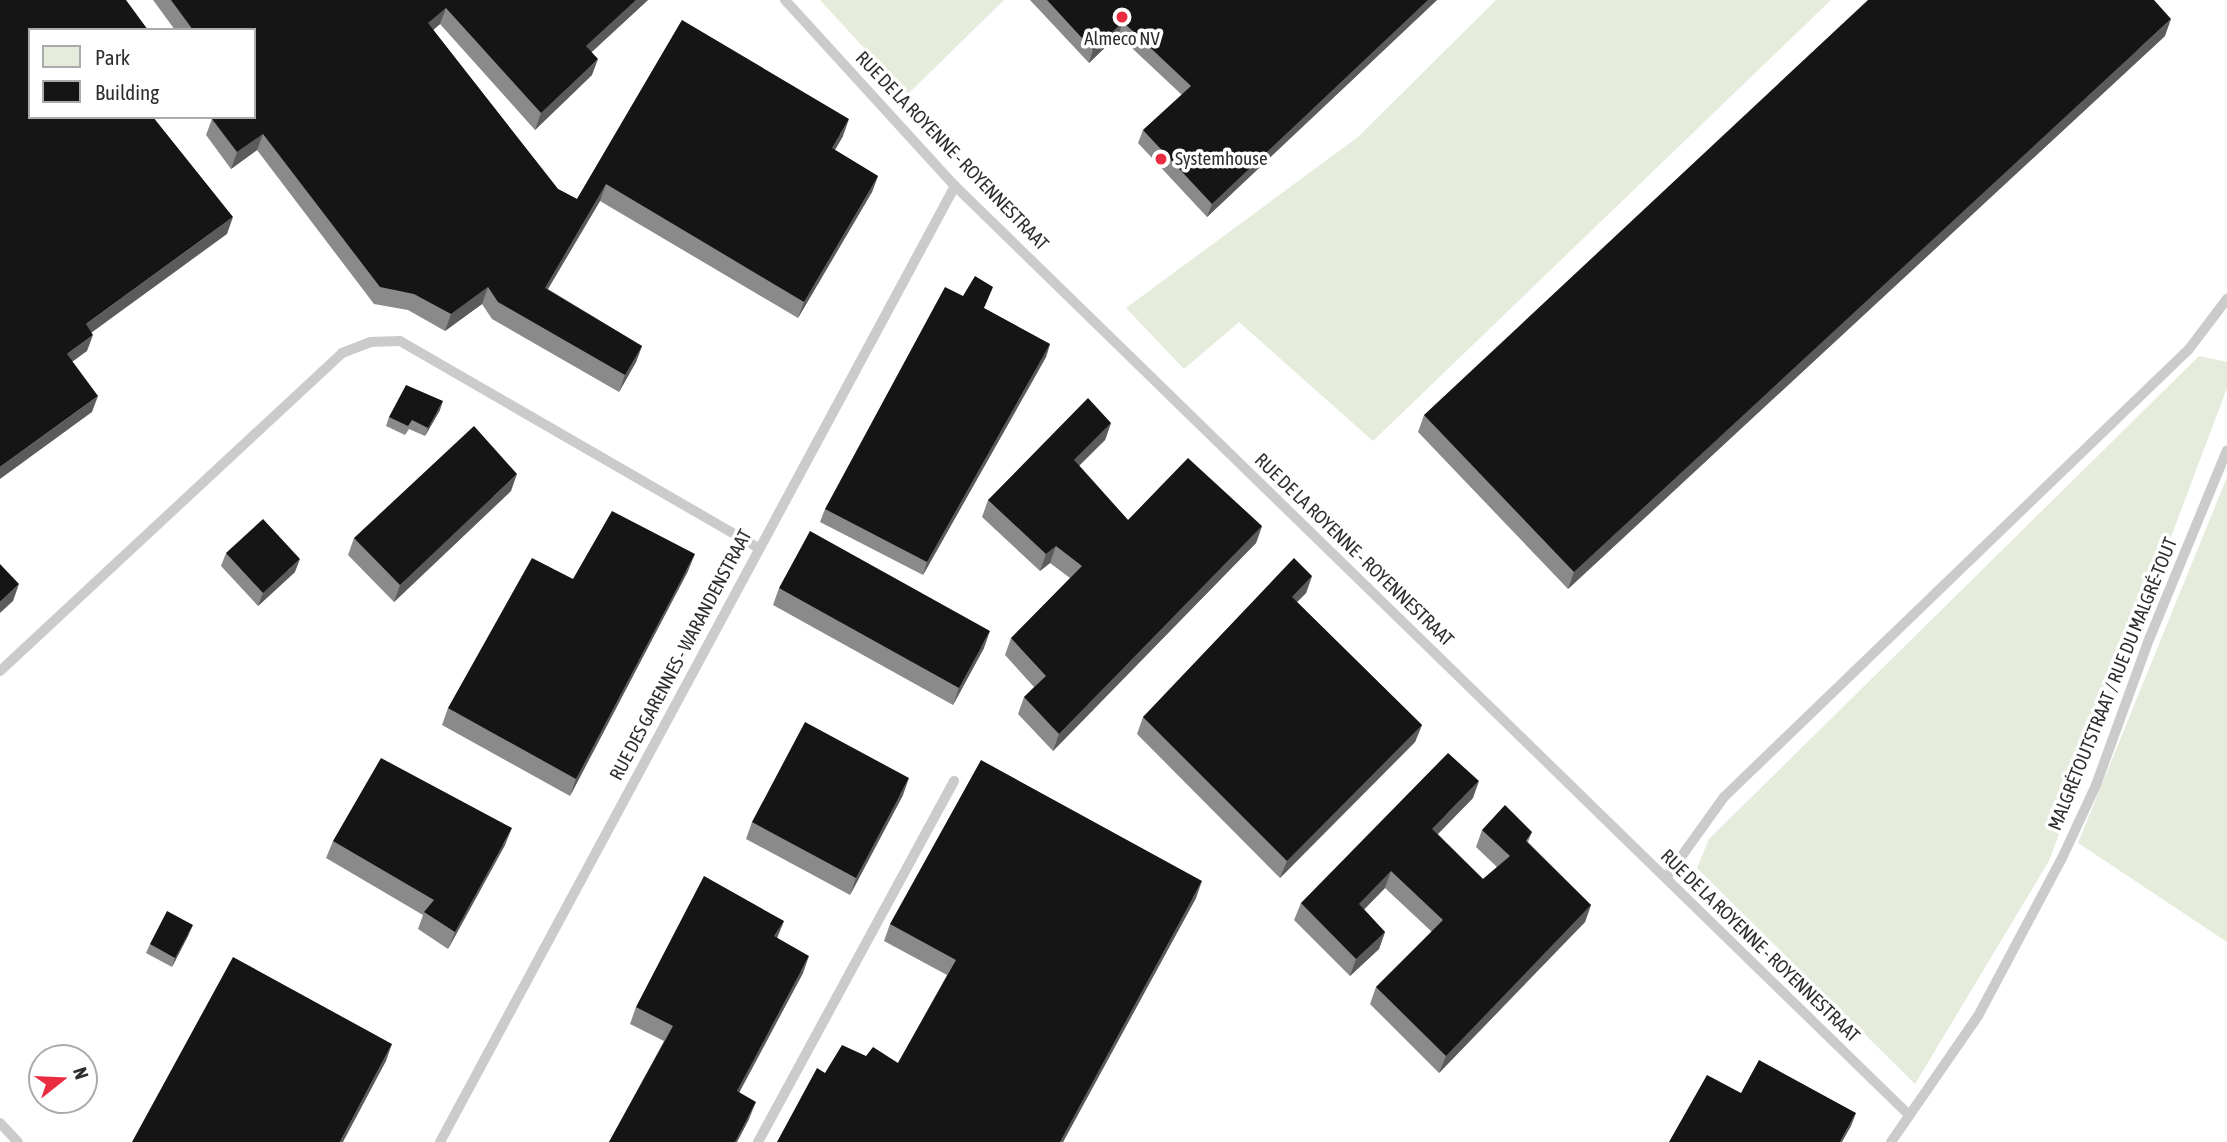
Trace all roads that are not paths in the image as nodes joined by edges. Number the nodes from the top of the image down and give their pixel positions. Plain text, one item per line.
1 (785, 0) edge
2 (955, 186) junction
3 (2227, 299) edge
4 (2227, 450) edge
5 (758, 548) junction
6 (0, 671) edge
7 (954, 781) dead end
8 (1666, 878) junction
9 (1909, 1115) junction
10 (0, 1123) edge
11 (18, 1142) edge
12 (440, 1142) edge
13 (758, 1142) edge
14 (1891, 1142) edge

1 - 2 lane, RUE DE LA ROYENNE - ROYENNESTRAAT
2 - 5 lane, RUE DES GARENNES - WARANDENSTRAAT
2 - 8 lane, RUE DE LA ROYENNE - ROYENNESTRAAT
3 - 8 lane
4 - 9 lane, MALGRÉTOUTSTRAAT / RUE DU MALGRÉ-TOUT
5 - 6 lane
5 - 12 lane, RUE DES GARENNES - WARANDENSTRAAT
7 - 13 lane
8 - 9 lane, RUE DE LA ROYENNE - ROYENNESTRAAT
9 - 14 lane, MALGRÉTOUTSTRAAT / RUE DU MALGRÉ-TOUT
10 - 11 lane

